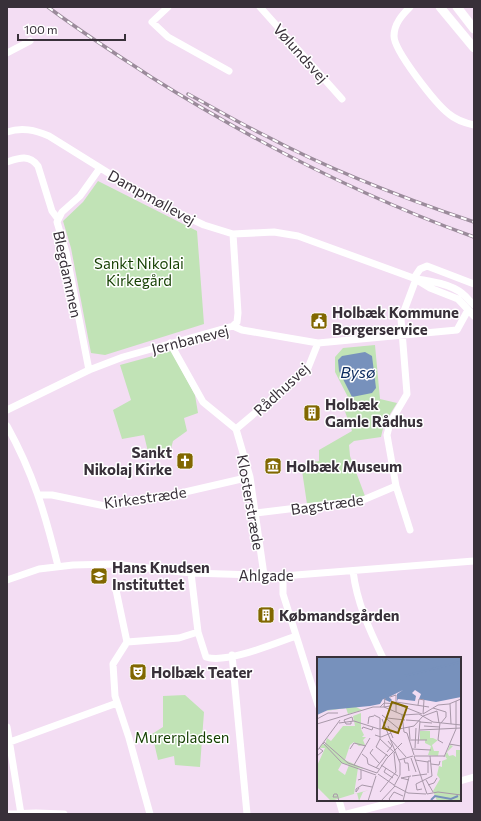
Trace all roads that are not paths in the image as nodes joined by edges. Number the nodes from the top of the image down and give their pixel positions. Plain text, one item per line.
1 (168, 7) edge
2 (260, 7) edge
3 (410, 7) edge
4 (440, 7) edge
5 (457, 7) edge
6 (474, 29) edge
7 (30, 41) dead end
8 (474, 48) edge
9 (7, 53) edge
10 (229, 70) dead end
11 (342, 99) dead end
12 (474, 125) edge
13 (10, 131) edge
14 (7, 162) edge
15 (100, 168) junction
16 (58, 219) junction
17 (232, 234) junction
18 (415, 279) junction
19 (474, 284) edge
20 (471, 308) edge
21 (474, 316) edge
22 (233, 326) junction
23 (402, 335) junction
24 (170, 343) junction
25 (318, 343) junction
26 (89, 370) junction
27 (7, 410) edge
28 (7, 426) edge
29 (236, 429) junction
30 (250, 477) junction
31 (396, 486) junction
32 (39, 495) junction
33 (256, 513) junction
34 (410, 530) dead end
35 (474, 561) edge
36 (58, 566) junction
37 (353, 571) junction
38 (191, 573) junction
39 (264, 575) junction
40 (283, 576) junction
41 (7, 580) edge
42 (116, 590) dead end
43 (198, 632) junction
44 (296, 636) junction
45 (126, 642) junction
46 (232, 655) junction
47 (383, 657) edge
48 (317, 702) edge
49 (117, 703) junction
50 (7, 727) edge
51 (9, 744) edge
52 (474, 776) edge
53 (461, 781) edge
54 (339, 801) edge
55 (398, 801) edge
56 (21, 813) edge
57 (7, 814) edge
58 (64, 814) edge
59 (150, 814) edge
60 (248, 814) edge
61 (343, 814) edge
62 (347, 814) edge

1 - 10 street
2 - 11 street, Vølundsvej
3 - 12 street
4 - 8 main road
5 - 6 main road
7 - 9 street
13 - 15 street, Dampmøllevej
14 - 16 street
15 - 16 street, Blegdammen
15 - 17 street, Dampmøllevej
16 - 26 street, Blegdammen
17 - 18 street, Dampmøllevej
17 - 22 street
18 - 19 street
18 - 20 street, Dampmøllevej
18 - 23 street
20 - 21 street, Dampmøllevej
20 - 23 street, Jernbanevej
22 - 24 street, Jernbanevej
22 - 25 street, Jernbanevej
23 - 25 street, Jernbanevej
23 - 31 street
24 - 26 street, Jernbanevej
24 - 29 street
25 - 29 street, Rådhusvej
26 - 27 street, Jernbanevej
28 - 32 street
29 - 30 street, Klosterstræde
30 - 32 street, Kirkestræde
30 - 33 street, Klosterstræde
31 - 33 street, Bagstræde
31 - 34 street
32 - 36 street
33 - 39 street, Klosterstræde
35 - 37 street, Ahlgade
36 - 38 street, Ahlgade
36 - 41 street, Ahlgade
37 - 40 street, Ahlgade
37 - 47 street
38 - 39 street, Ahlgade
38 - 43 street
39 - 40 street, Ahlgade
40 - 44 street
42 - 45 street
43 - 45 street
43 - 46 street
44 - 46 street
44 - 48 street
45 - 49 street
46 - 60 street
49 - 51 street
49 - 59 street
50 - 51 street
51 - 56 street
52 - 53 street
54 - 61 street
55 - 62 street
56 - 57 street
56 - 58 street

